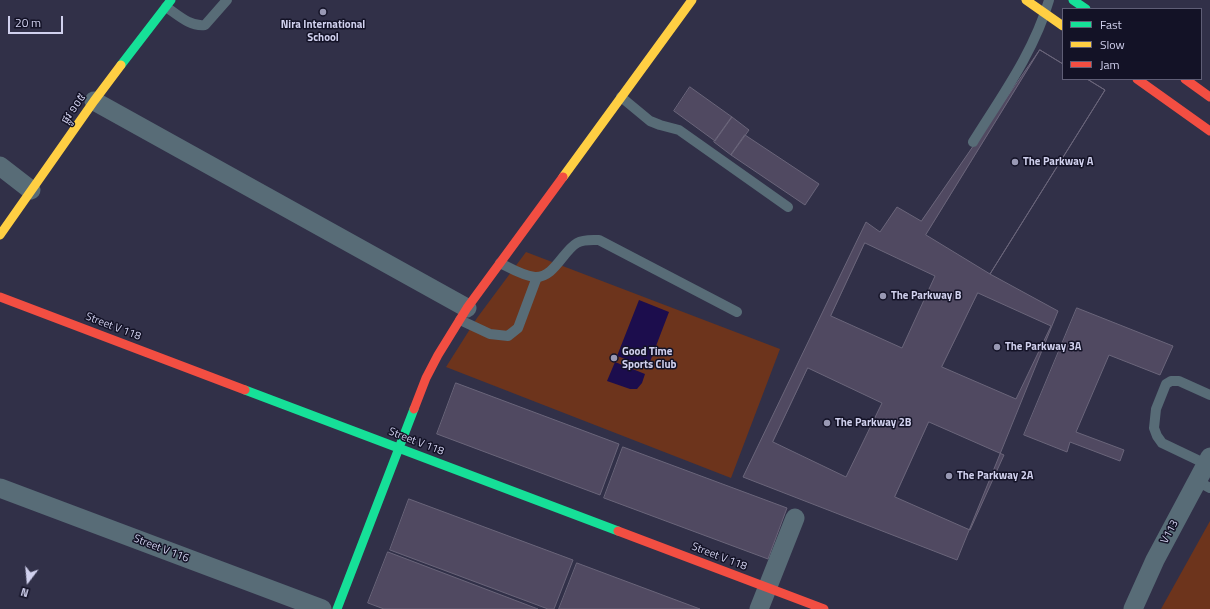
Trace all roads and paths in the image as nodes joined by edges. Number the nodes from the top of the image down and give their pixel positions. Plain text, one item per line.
1 (227, 0) edge
2 (692, 0) edge
3 (1026, 0) edge
4 (1049, 0) edge
5 (1073, 0) edge
6 (169, 3) edge
7 (1085, 8) edge
8 (1045, 13) junction
9 (1062, 25) edge
10 (1138, 80) edge
11 (1186, 80) edge
12 (621, 97) junction
13 (1210, 97) edge
14 (94, 101) junction
15 (1210, 131) edge
16 (973, 142) dead end
17 (0, 166) edge
18 (31, 190) junction
19 (788, 207) dead end
20 (0, 235) edge
21 (500, 263) junction
22 (536, 277) junction
23 (0, 297) edge
24 (737, 312) dead end
25 (464, 314) junction
26 (1210, 395) edge
27 (398, 448) junction
28 (1208, 460) edge
29 (1204, 485) edge
30 (0, 488) edge
31 (795, 518) dead end
32 (767, 588) junction
33 (322, 609) edge
34 (337, 609) edge
35 (759, 609) edge
36 (824, 609) edge
37 (1133, 609) edge

1 - 6 lane
2 - 12 street
3 - 8 street
4 - 8 lane
5 - 7 street
6 - 14 street, ផ្លូវ ១០៥
8 - 9 street
8 - 16 lane
10 - 15 street
11 - 13 street
12 - 19 lane
12 - 21 street
14 - 18 street, ផ្លូវ ១០៥
14 - 25 street
17 - 18 street
18 - 20 street, ផ្លូវ ១០៥
21 - 22 lane
21 - 25 street
22 - 24 lane
22 - 25 lane
23 - 27 street, Street V 118
25 - 27 street
26 - 28 lane
27 - 32 street, Street V 118
27 - 34 street
28 - 29 street, V113
29 - 37 street, V113
30 - 33 street, Street V 116
31 - 32 street
32 - 35 street
32 - 36 street, Street V 118

